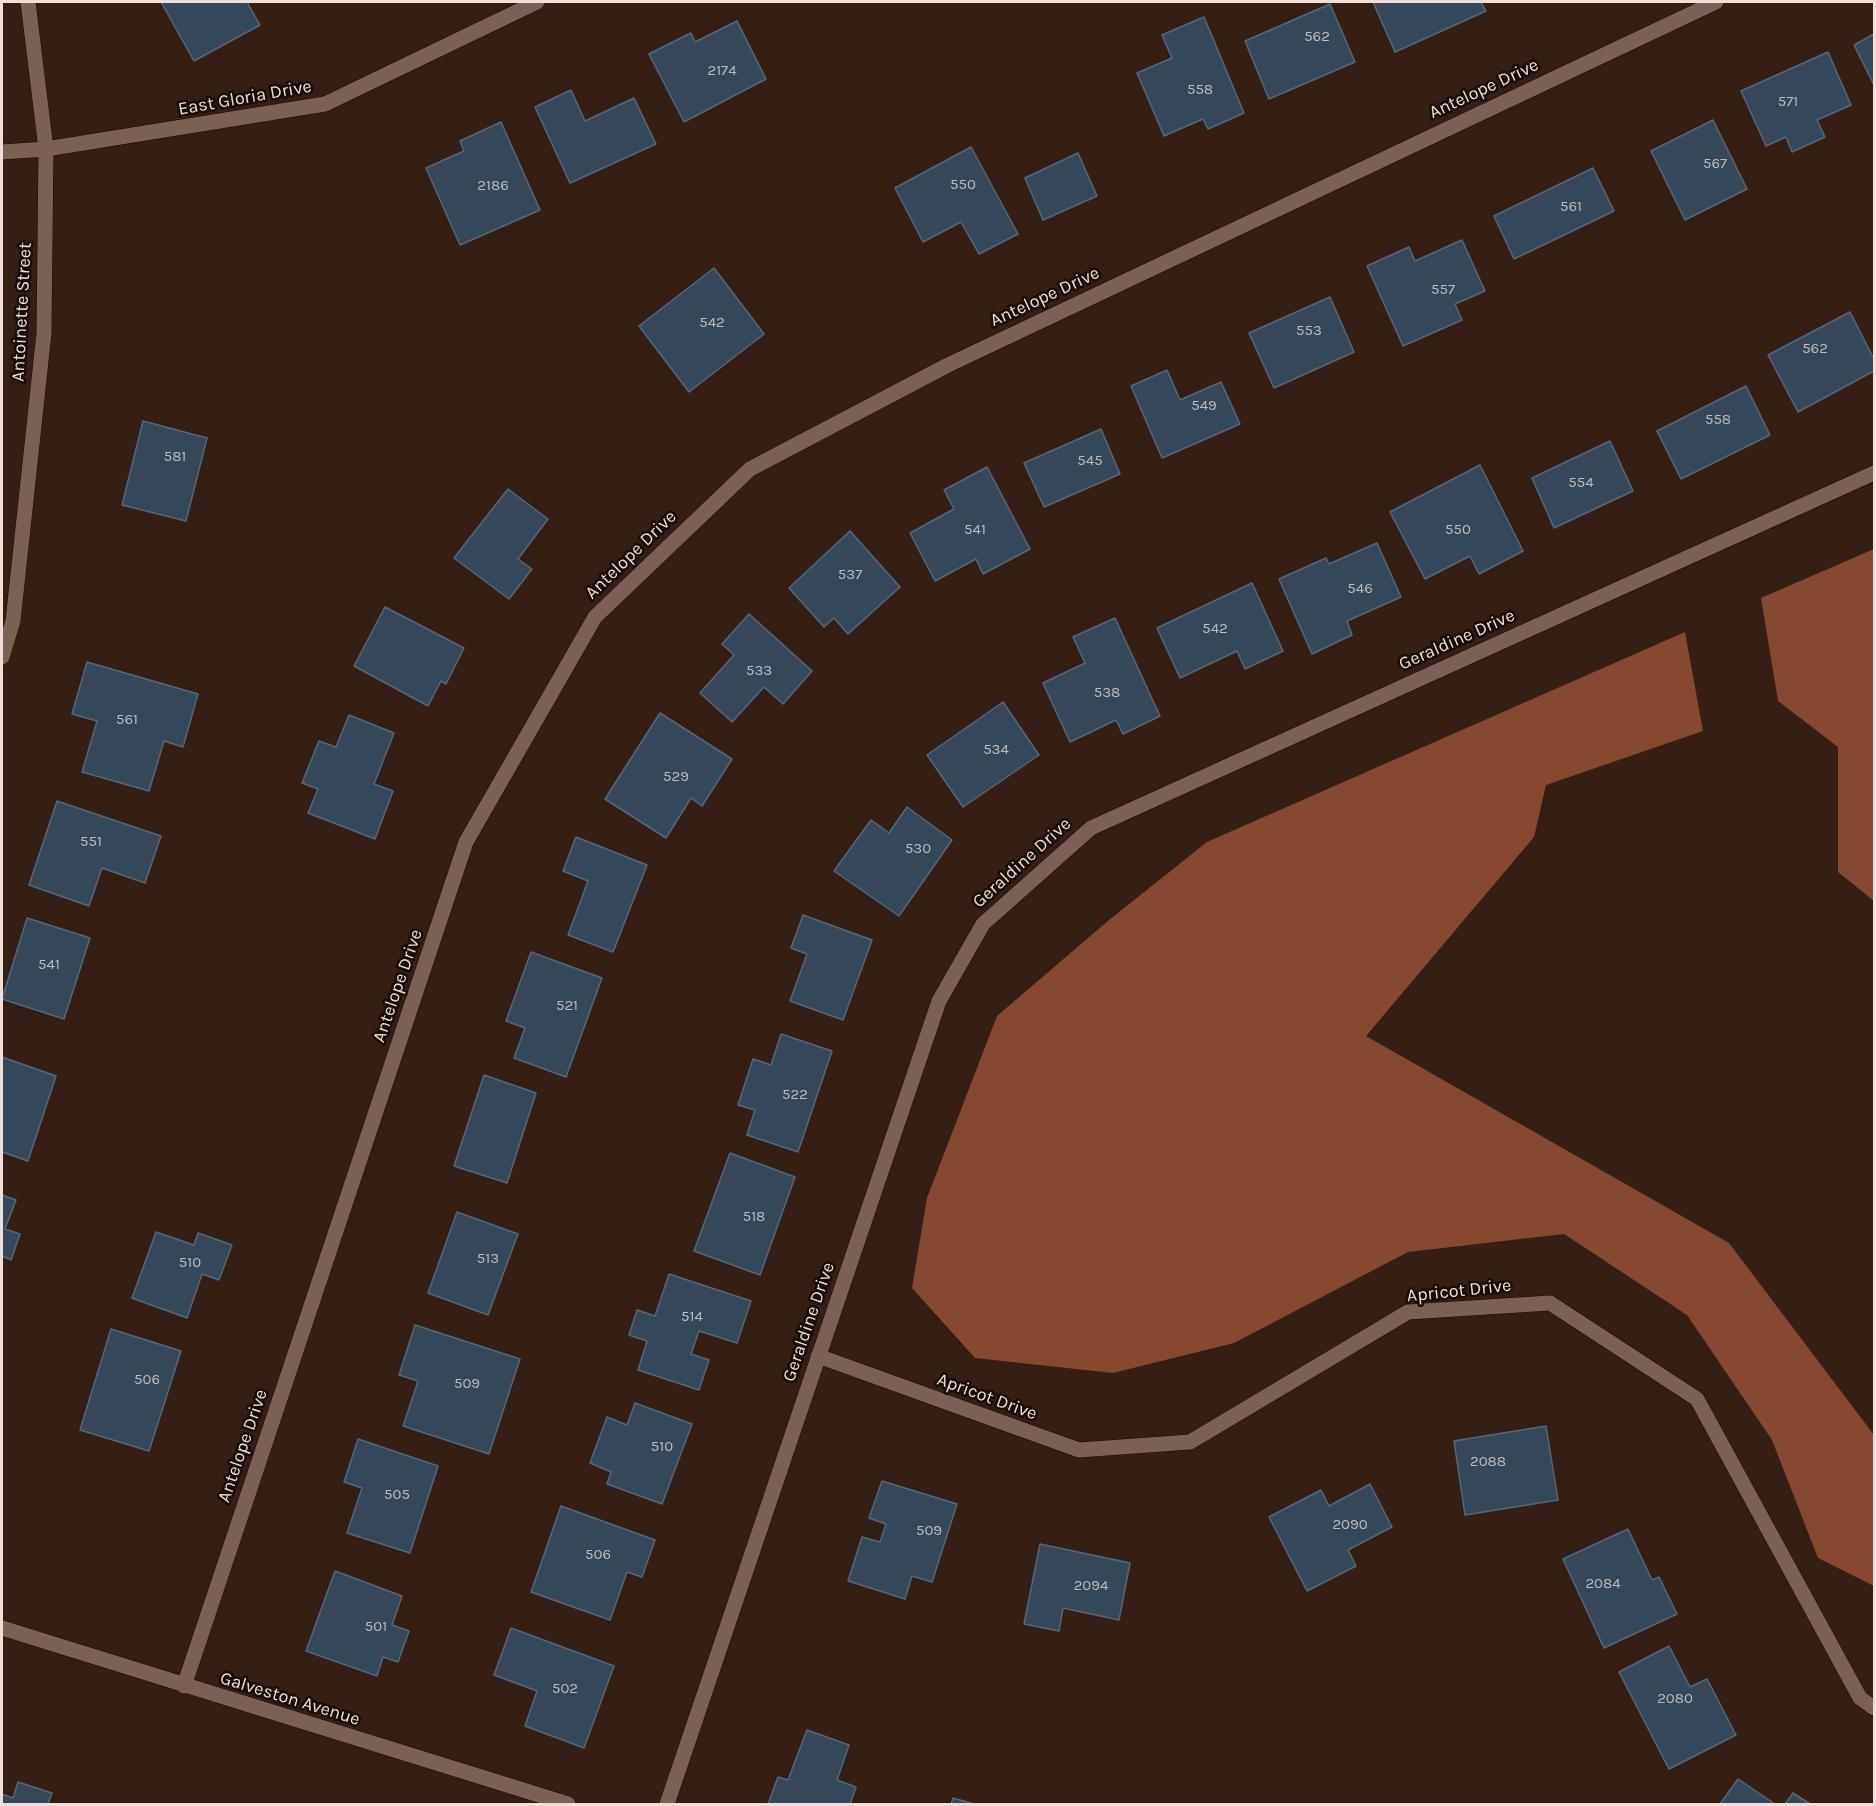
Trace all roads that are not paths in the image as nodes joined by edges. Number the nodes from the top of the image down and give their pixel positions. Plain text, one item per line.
1 (28, 2) edge
2 (537, 2) edge
3 (1716, 2) edge
4 (46, 149) junction
5 (2, 152) edge
6 (1875, 473) edge
7 (2, 657) edge
8 (818, 1356) junction
9 (2, 1628) edge
10 (184, 1686) junction
11 (1875, 1708) edge
12 (568, 1804) edge
13 (667, 1804) edge

1 - 4 street, Antoinette Street
2 - 4 street, East Gloria Drive
3 - 10 street, Antelope Drive
4 - 5 street, East Gloria Drive
4 - 7 street, Antoinette Street
6 - 8 street, Geraldine Drive
8 - 11 street, Apricot Drive
8 - 13 street, Geraldine Drive
9 - 10 street, Galveston Avenue
10 - 12 street, Galveston Avenue

